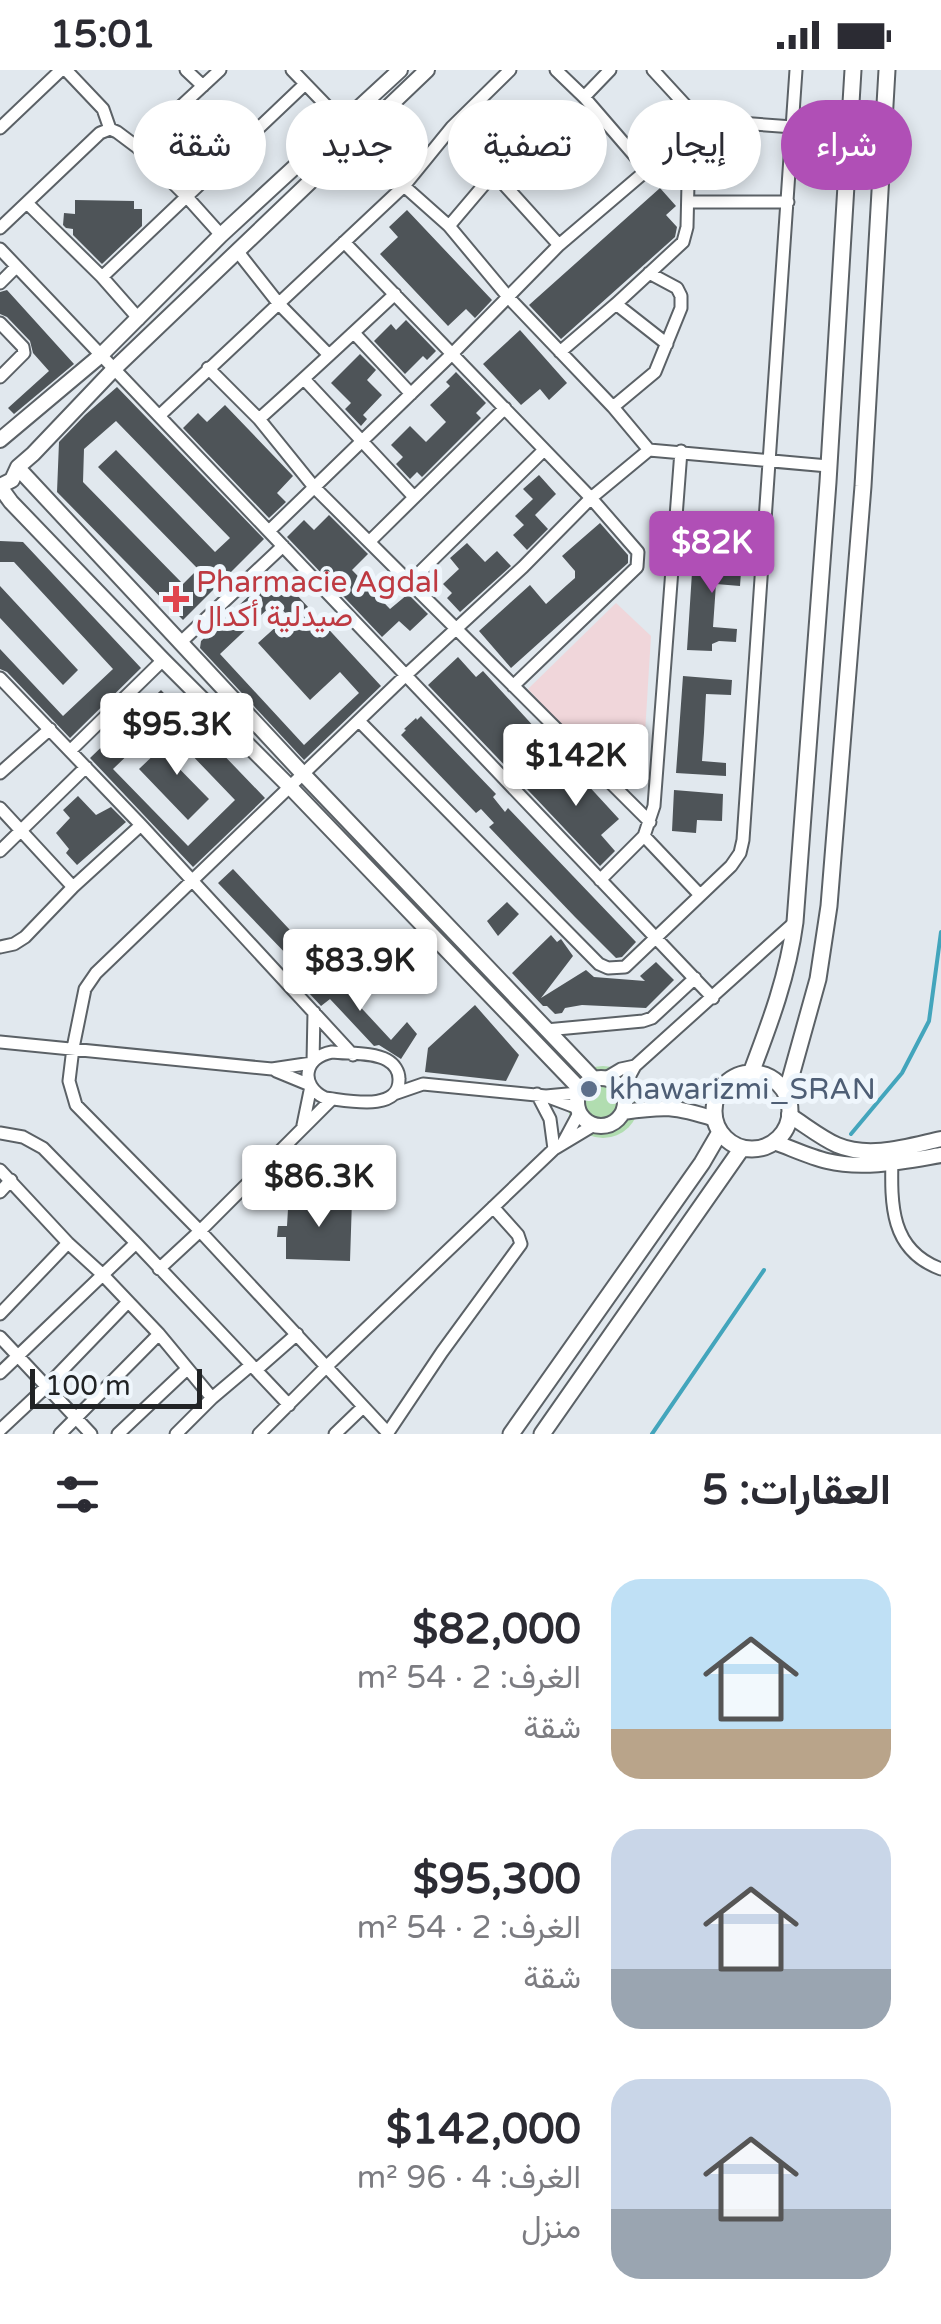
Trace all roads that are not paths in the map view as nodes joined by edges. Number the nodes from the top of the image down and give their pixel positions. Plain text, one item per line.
1 (64, 70) edge
2 (186, 70) edge
3 (220, 70) edge
4 (292, 70) edge
5 (400, 70) edge
6 (427, 70) edge
7 (510, 70) edge
8 (556, 70) edge
9 (610, 70) edge
10 (653, 70) edge
11 (796, 70) edge
12 (852, 70) edge
13 (887, 70) edge
14 (304, 84) junction
15 (203, 86) junction
16 (584, 96) junction
17 (188, 100) edge
18 (320, 100) edge
19 (368, 100) edge
20 (396, 100) edge
21 (479, 100) edge
22 (681, 100) edge
23 (794, 100) edge
24 (850, 100) edge
25 (0, 128) edge
26 (110, 129) junction
27 (448, 132) edge
28 (133, 144) edge
29 (627, 147) edge
30 (428, 156) edge
31 (286, 176) edge
32 (627, 187) edge
33 (180, 190) edge
34 (302, 190) edge
35 (400, 190) edge
36 (408, 190) edge
37 (480, 190) edge
38 (509, 190) edge
39 (688, 190) edge
40 (789, 190) edge
41 (845, 190) edge
42 (186, 196) junction
43 (689, 202) junction
44 (788, 202) junction
45 (28, 204) junction
46 (449, 226) junction
47 (0, 228) edge
48 (221, 236) junction
49 (344, 242) junction
50 (559, 245) junction
51 (0, 249) edge
52 (238, 252) junction
53 (16, 268) junction
54 (649, 273) junction
55 (102, 277) junction
56 (0, 283) edge
57 (395, 294) junction
58 (508, 298) junction
59 (280, 304) junction
60 (616, 304) junction
61 (139, 319) junction
62 (0, 324) edge
63 (354, 333) junction
64 (667, 344) junction
65 (560, 352) junction
66 (454, 353) junction
67 (328, 354) junction
68 (100, 356) junction
69 (208, 368) junction
70 (114, 369) junction
71 (0, 377) edge
72 (304, 379) junction
73 (412, 394) junction
74 (613, 407) junction
75 (505, 408) junction
76 (159, 416) junction
77 (259, 418) junction
78 (0, 442) edge
79 (361, 442) junction
80 (544, 450) junction
81 (649, 450) junction
82 (681, 451) junction
83 (771, 460) junction
84 (828, 466) junction
85 (18, 467) junction
86 (0, 487) edge
87 (314, 487) junction
88 (414, 497) junction
89 (591, 498) junction
90 (269, 531) junction
91 (369, 542) junction
92 (284, 546) junction
93 (410, 582) junction
94 (456, 629) junction
95 (181, 642) junction
96 (162, 660) junction
97 (406, 676) junction
98 (0, 678) edge
99 (513, 686) junction
100 (11, 689) junction
101 (0, 699) edge
102 (360, 721) junction
103 (50, 729) junction
104 (564, 737) junction
105 (70, 751) junction
106 (86, 766) junction
107 (0, 773) edge
108 (304, 775) junction
109 (513, 787) junction
110 (291, 788) junction
111 (0, 808) edge
112 (650, 822) junction
113 (142, 825) junction
114 (22, 830) junction
115 (644, 836) junction
116 (0, 851) edge
117 (600, 880) junction
118 (193, 881) junction
119 (73, 886) junction
120 (700, 895) junction
121 (796, 922) junction
122 (656, 938) junction
123 (0, 947) edge
124 (695, 978) junction
125 (713, 998) junction
126 (314, 1012) junction
127 (546, 1030) junction
128 (0, 1042) edge
129 (73, 1048) junction
130 (354, 1055) junction
131 (312, 1062) junction
132 (635, 1066) junction
133 (396, 1069) junction
134 (272, 1070) junction
135 (751, 1072) junction
136 (600, 1078) junction
137 (424, 1084) junction
138 (310, 1085) junction
139 (622, 1089) junction
140 (720, 1090) junction
141 (394, 1094) junction
142 (786, 1094) junction
143 (542, 1095) junction
144 (332, 1099) junction
145 (579, 1101) junction
146 (623, 1112) junction
147 (789, 1115) junction
148 (594, 1125) junction
149 (717, 1125) junction
150 (302, 1129) junction
151 (0, 1133) edge
152 (941, 1139) edge
153 (774, 1142) junction
154 (559, 1145) junction
155 (742, 1148) junction
156 (941, 1155) edge
157 (892, 1156) junction
158 (0, 1170) edge
159 (11, 1180) junction
160 (0, 1192) edge
161 (493, 1207) junction
162 (200, 1231) junction
163 (136, 1243) junction
164 (68, 1244) junction
165 (158, 1268) junction
166 (941, 1269) edge
167 (102, 1274) junction
168 (127, 1302) junction
169 (0, 1314) edge
170 (159, 1334) junction
171 (297, 1334) junction
172 (0, 1337) edge
173 (19, 1356) junction
174 (327, 1366) junction
175 (254, 1367) junction
176 (187, 1369) junction
177 (0, 1373) edge
178 (47, 1386) junction
179 (212, 1398) junction
180 (289, 1406) junction
181 (363, 1406) junction
182 (76, 1418) junction
183 (0, 1430) edge
184 (60, 1434) edge
185 (92, 1434) edge
186 (118, 1434) edge
187 (176, 1434) edge
188 (259, 1434) edge
189 (336, 1434) edge
190 (388, 1434) edge
191 (512, 1434) edge
192 (542, 1434) edge

1 - 25 street
1 - 26 street
2 - 15 street
3 - 15 street
4 - 14 street
5 - 19 street
6 - 20 street
7 - 21 street
8 - 16 street
9 - 16 street
10 - 22 street
11 - 23 street
12 - 24 main road
13 - 142 main road
14 - 18 street
14 - 42 street
15 - 17 street
16 - 29 street
26 - 28 street
26 - 45 street
27 - 30 street
31 - 48 street
32 - 50 street
33 - 42 street
34 - 52 street
35 - 49 street
36 - 46 street
37 - 46 street
38 - 50 street
39 - 43 street
40 - 44 street
41 - 84 main road
42 - 48 street
42 - 55 street
43 - 44 street
43 - 54 street
44 - 83 street
45 - 47 street
45 - 55 street
46 - 58 street
48 - 61 street
49 - 57 street
49 - 59 street
50 - 58 street
51 - 53 street
52 - 59 street
52 - 70 street
53 - 56 street
53 - 68 street
54 - 60 street
54 - 64 street
55 - 61 street
57 - 63 street
57 - 66 street
58 - 65 street
58 - 66 street
59 - 67 street
59 - 69 street
60 - 64 street
60 - 65 street
61 - 68 street
62 - 71 street
63 - 67 street
63 - 73 street
64 - 74 street
65 - 74 street
66 - 73 street
66 - 75 street
67 - 72 street
68 - 70 street
68 - 78 street
69 - 76 street
69 - 77 street
70 - 76 street
70 - 85 street
72 - 77 street
72 - 79 street
73 - 79 street
74 - 81 street
75 - 80 street
75 - 88 street
76 - 90 street
77 - 87 street
78 - 85 street
79 - 87 street
79 - 88 street
80 - 89 street
80 - 93 street
81 - 82 street
81 - 89 street
82 - 83 street
82 - 112 street
83 - 84 street
83 - 120 street
84 - 121 main road
85 - 86 street
85 - 95 street
86 - 96 street
87 - 90 street
87 - 91 street
88 - 91 street
89 - 94 street
89 - 99 street
90 - 92 street
91 - 93 street
92 - 95 street
92 - 97 street
93 - 94 street
94 - 97 street
94 - 99 street
95 - 108 street
96 - 105 street
96 - 110 street
97 - 102 street
97 - 109 street
98 - 100 street
99 - 104 street
100 - 101 street
100 - 103 street
102 - 108 street
102 - 122 street
103 - 105 street
103 - 107 street
104 - 109 street
104 - 112 street
105 - 106 street
106 - 113 street
106 - 114 street
108 - 110 street
108 - 127 street
109 - 117 street
110 - 118 street
110 - 145 street
111 - 114 street
112 - 115 street
113 - 118 street
113 - 119 street
114 - 116 street
114 - 119 street
115 - 117 street
115 - 120 street
117 - 122 street
118 - 126 street
118 - 129 street
119 - 123 street
120 - 122 street
121 - 125 street
121 - 135 main road
122 - 124 street
124 - 125 street
124 - 127 street
125 - 132 street
126 - 130 street
126 - 131 street
127 - 136 street
128 - 129 street
129 - 134 street
129 - 162 street
130 - 131 street
130 - 133 street
131 - 134 street
131 - 138 street
132 - 136 street
132 - 139 street
133 - 137 street
133 - 141 street
134 - 138 street
135 - 140 main road
135 - 142 main road
136 - 139 street
136 - 145 street
137 - 141 street
137 - 143 street
138 - 144 street
138 - 150 street
139 - 140 street
139 - 146 street
140 - 149 main road
141 - 144 street
142 - 147 main road
143 - 145 street
143 - 154 street
144 - 150 street
145 - 148 street
145 - 154 street
146 - 148 street
146 - 149 street
147 - 153 main road
147 - 157 street
148 - 154 street
149 - 155 main road
149 - 191 main road
150 - 162 street
151 - 163 street
152 - 157 street
153 - 155 main road
153 - 157 street
154 - 161 street
155 - 192 main road
156 - 157 street
157 - 166 street
158 - 159 street
159 - 160 street
159 - 164 street
161 - 174 street
161 - 190 street
162 - 165 street
162 - 171 street
163 - 165 street
163 - 167 street
164 - 167 street
164 - 169 street
165 - 175 street
167 - 168 street
167 - 173 street
168 - 170 street
168 - 178 street
170 - 176 street
170 - 182 street
171 - 174 street
171 - 175 street
172 - 173 street
173 - 177 street
173 - 178 street
174 - 180 street
174 - 181 street
175 - 179 street
175 - 180 street
176 - 179 street
176 - 186 street
178 - 182 street
178 - 183 street
179 - 187 street
180 - 188 street
181 - 189 street
181 - 190 street
182 - 184 street
182 - 185 street

